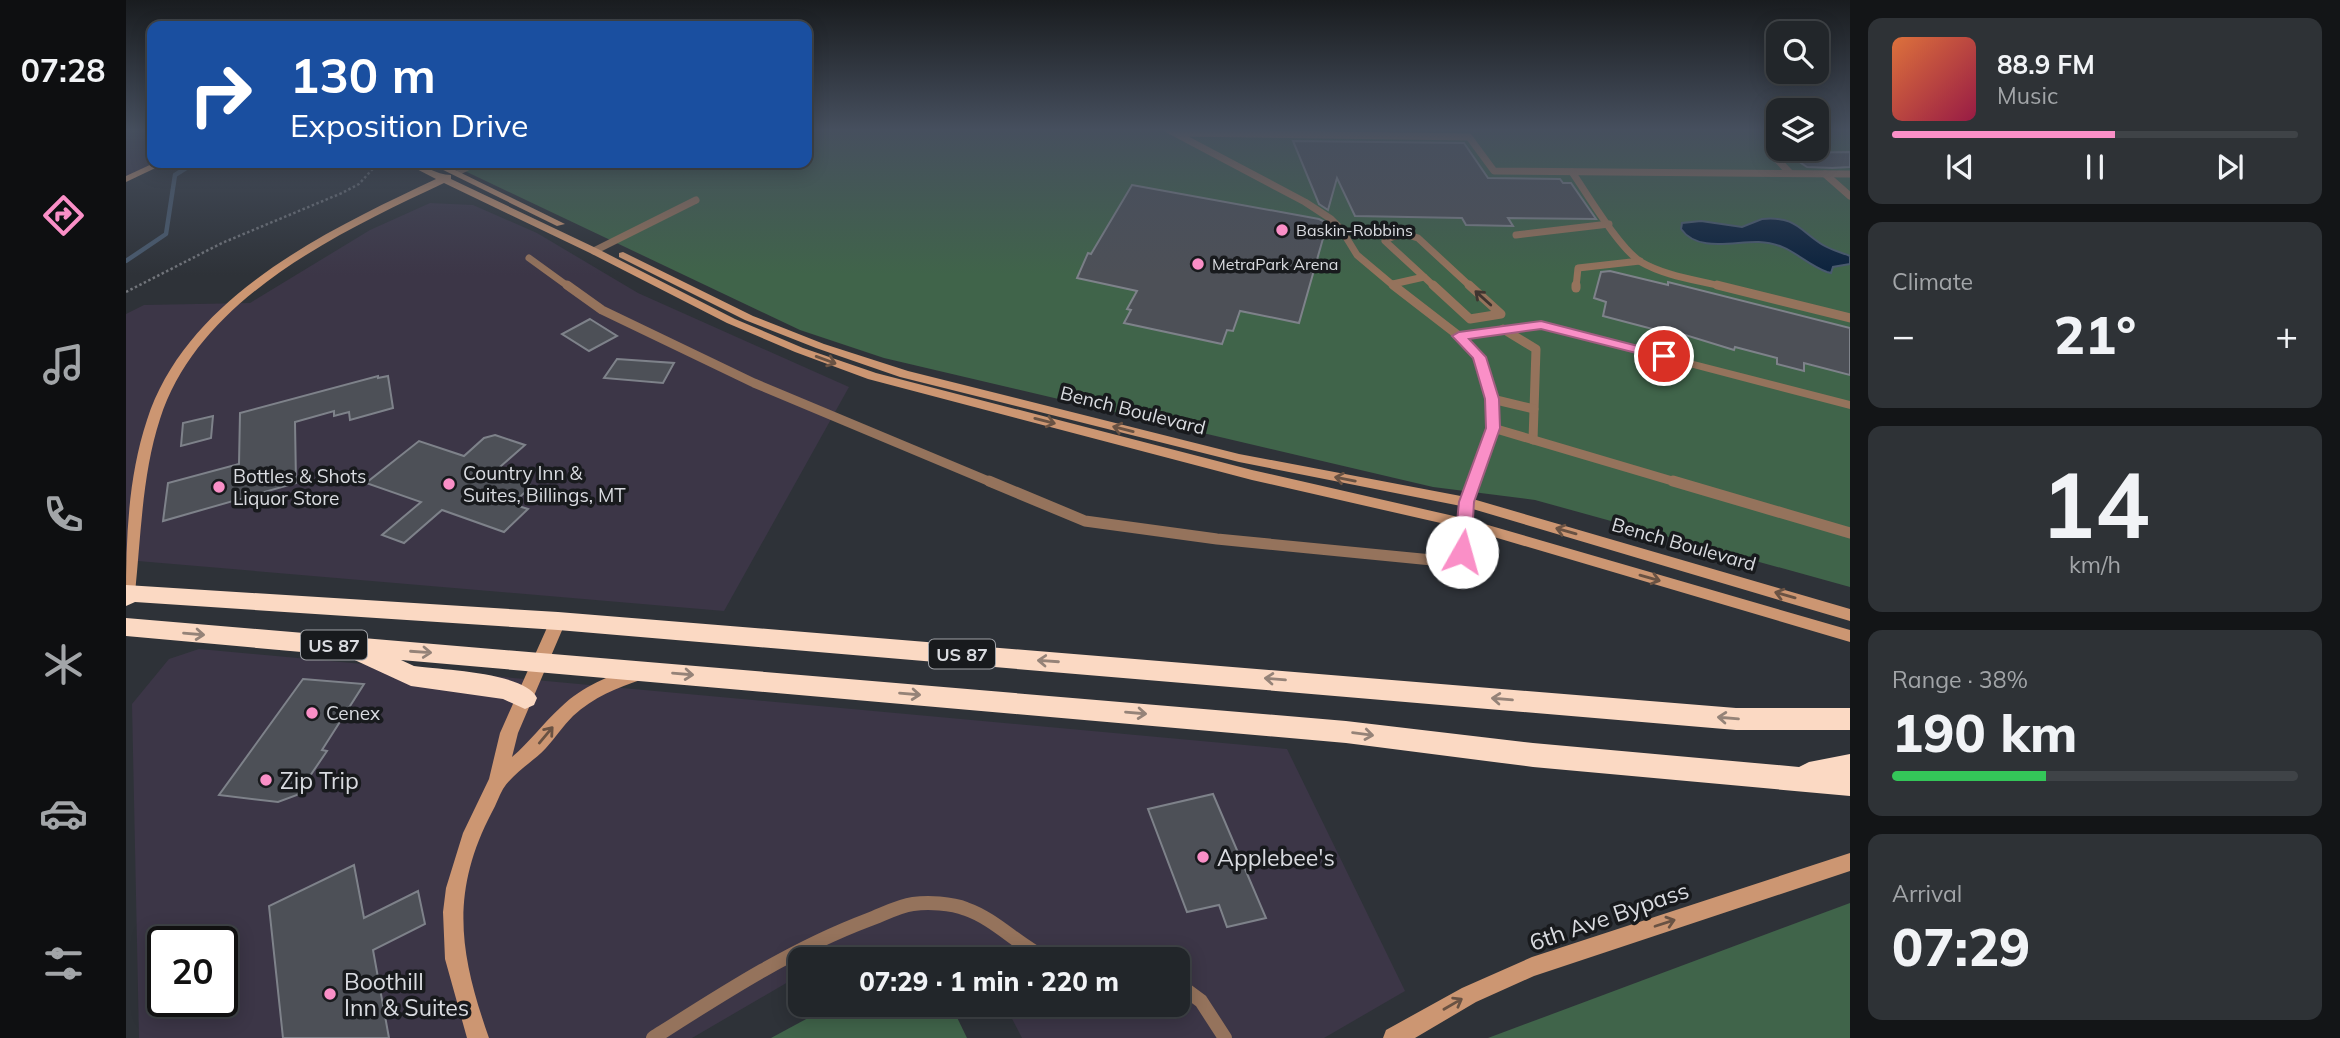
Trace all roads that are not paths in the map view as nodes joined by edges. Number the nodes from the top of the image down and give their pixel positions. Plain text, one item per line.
1 (466, 178) edge
2 (1261, 178) edge
3 (1577, 178) edge
4 (1830, 178) edge
5 (443, 179) joint
6 (1850, 195) edge
7 (696, 200) dead end
8 (1609, 224) junction
9 (1516, 235) dead end
10 (599, 248) junction
11 (529, 258) dead end
12 (1640, 261) junction
13 (1424, 277) junction
14 (1393, 284) junction
15 (1576, 288) dead end
16 (1850, 318) edge
17 (1503, 329) junction
18 (1459, 336) junction
19 (1492, 399) junction
20 (1850, 405) edge
21 (1534, 409) junction
22 (1493, 428) junction
23 (1533, 439) junction
24 (1466, 502) junction
25 (1467, 524) junction
26 (1850, 533) edge
27 (127, 595) edge
28 (1850, 615) edge
29 (558, 621) junction
30 (126, 627) edge
31 (1850, 636) edge
32 (348, 647) junction
33 (542, 661) junction
34 (646, 671) junction
35 (525, 698) junction
36 (1850, 719) edge
37 (1850, 765) edge
38 (1793, 778) junction
39 (497, 782) junction
40 (1850, 784) edge
41 (1850, 862) edge
42 (809, 947) edge
43 (1023, 947) edge
44 (788, 958) edge
45 (1190, 992) edge
46 (478, 1038) edge
47 (653, 1038) edge
48 (1225, 1038) edge
49 (1394, 1038) edge

1 - 10 main road, Bench Boulevard
2 - 14 lane
3 - 8 lane
4 - 6 lane
5 - 10 main road
5 - 27 main road
7 - 10 lane
8 - 9 lane
8 - 12 lane
24 -> 10 main road, Bench Boulevard
10 -> 25 main road
11 - 25 lane
12 - 15 lane
12 - 16 lane
13 -> 13 lane
13 - 14 lane
14 - 18 lane
17 - 18 street
17 - 20 street
17 - 21 lane
18 - 19 lane
19 - 21 lane
19 - 22 lane
21 - 23 lane
22 - 23 lane
22 - 24 lane
23 - 26 lane
24 - 25 lane
28 -> 24 main road, Bench Boulevard
25 -> 31 main road
27 - 29 highway, US 87
29 - 33 main road
36 -> 29 highway, US 87
30 -> 32 highway, US 87
32 -> 33 highway, US 87
32 - 35 highway
33 - 34 highway, US 87
33 - 35 main road
34 -> 38 highway, US 87
39 -> 34 main road
35 - 39 main road
37 - 38 highway, US 87
38 - 40 highway
39 - 46 main road
49 -> 41 main road, 6th Ave Bypass
42 - 43 lane
44 - 47 lane
45 - 48 lane

